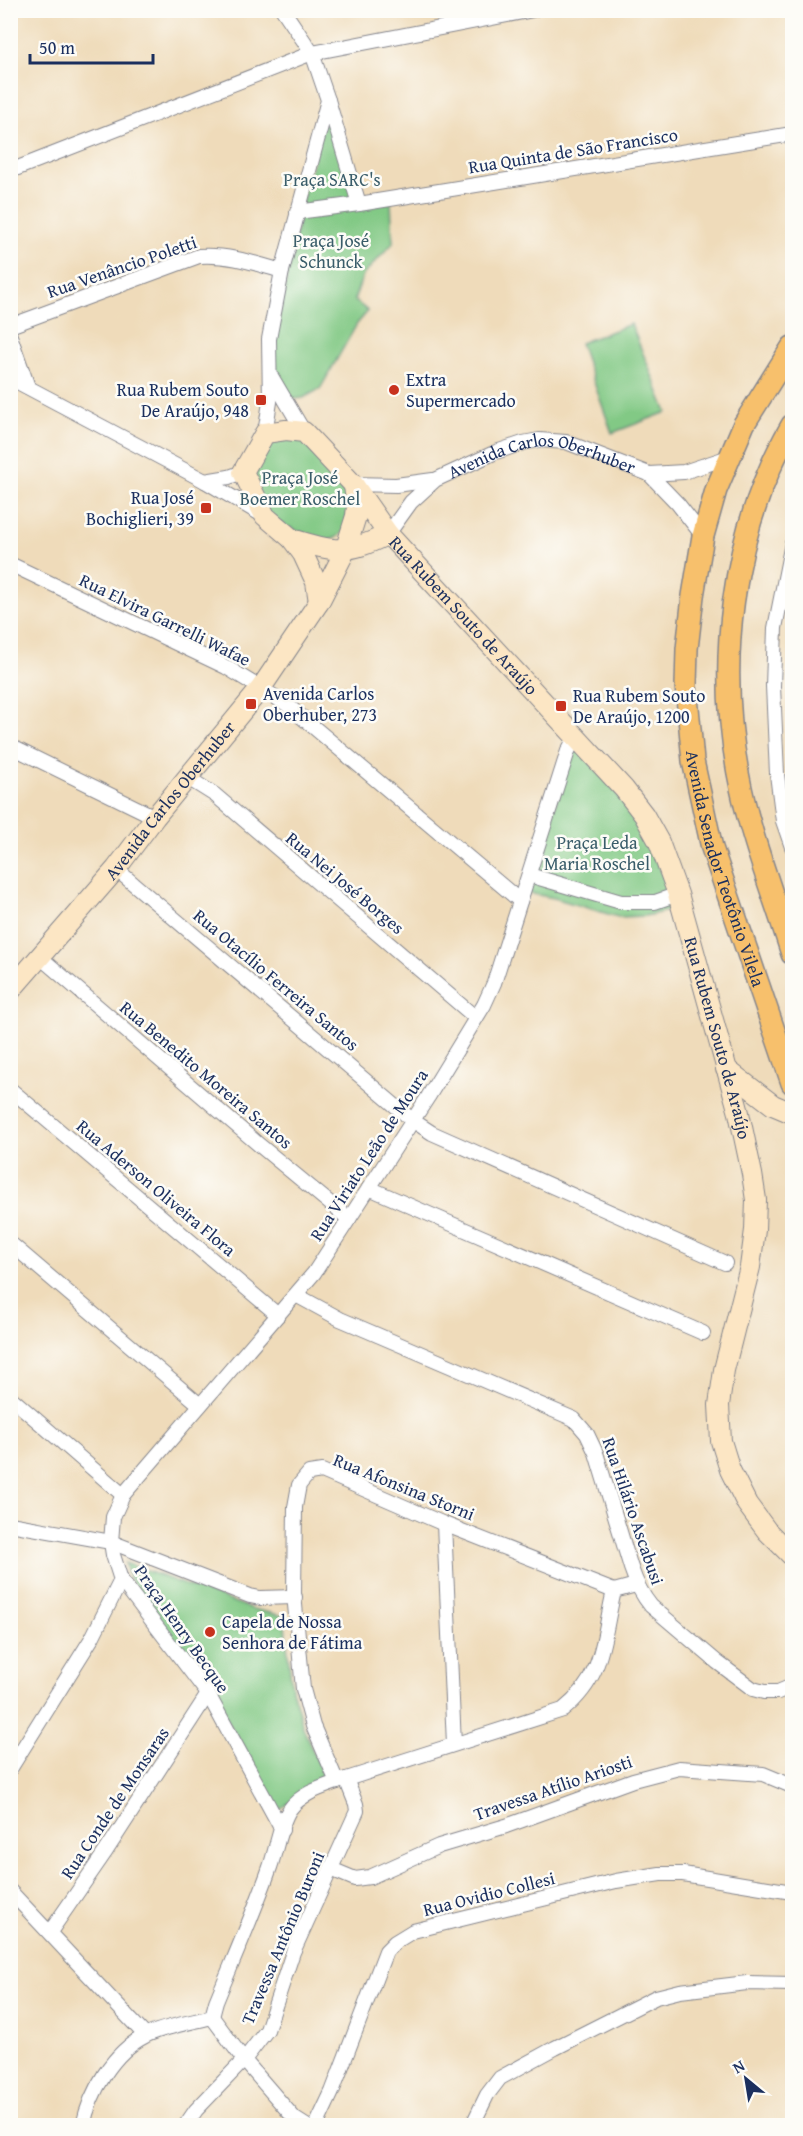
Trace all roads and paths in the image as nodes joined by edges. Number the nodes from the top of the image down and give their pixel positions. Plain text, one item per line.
1 (283, 10) edge
2 (533, 10) edge
3 (312, 53) junction
4 (328, 100) junction
5 (792, 134) edge
6 (10, 171) edge
7 (359, 204) junction
8 (297, 212) junction
9 (282, 271) junction
10 (10, 326) edge
11 (10, 336) edge
12 (792, 347) edge
13 (269, 372) junction
14 (10, 378) edge
15 (28, 387) junction
16 (792, 425) edge
17 (304, 432) junction
18 (266, 433) junction
19 (729, 457) junction
20 (243, 472) junction
21 (649, 474) junction
22 (435, 480) junction
23 (205, 481) junction
24 (353, 484) junction
25 (265, 516) junction
26 (388, 534) junction
27 (703, 536) junction
28 (292, 539) junction
29 (792, 543) edge
30 (345, 550) junction
31 (10, 564) edge
32 (319, 602) junction
33 (261, 688) junction
34 (575, 738) junction
35 (10, 746) edge
36 (188, 778) junction
37 (154, 817) junction
38 (792, 847) edge
39 (116, 868) junction
40 (530, 876) junction
41 (678, 894) junction
42 (520, 901) junction
43 (788, 928) edge
44 (792, 954) edge
45 (40, 957) junction
46 (10, 991) edge
47 (476, 1018) junction
48 (726, 1069) junction
49 (792, 1083) edge
50 (10, 1089) edge
51 (773, 1105) junction
52 (739, 1113) junction
53 (792, 1113) edge
54 (412, 1120) junction
55 (369, 1188) junction
56 (349, 1219) junction
57 (10, 1243) edge
58 (725, 1263) dead end
59 (296, 1296) junction
60 (278, 1315) junction
61 (703, 1333) dead end
62 (10, 1397) edge
63 (200, 1405) junction
64 (123, 1495) junction
65 (10, 1524) edge
66 (444, 1524) junction
67 (111, 1542) junction
68 (792, 1556) edge
69 (122, 1580) junction
70 (636, 1585) junction
71 (614, 1591) junction
72 (295, 1597) junction
73 (792, 1686) edge
74 (208, 1694) junction
75 (454, 1743) junction
76 (10, 1769) edge
77 (341, 1781) junction
78 (792, 1786) edge
79 (282, 1830) junction
80 (331, 1869) junction
81 (10, 1892) edge
82 (792, 1892) edge
83 (50, 1932) junction
84 (792, 1984) edge
85 (212, 2017) junction
86 (145, 2035) junction
87 (244, 2060) junction
88 (83, 2126) edge
89 (185, 2126) edge
90 (306, 2126) edge
91 (316, 2126) edge
92 (472, 2126) edge

1 - 3 street
2 - 3 street
3 - 4 street
3 - 6 street
4 - 7 street
4 - 8 street, Rua Rubem Souto de Araújo
5 - 7 street, Rua Quinta de São Francisco
7 - 8 street, Rua Quinta de São Francisco
8 - 9 street, Rua Rubem Souto de Araújo
9 - 10 street, Rua Venâncio Poletti
9 - 13 street, Rua Rubem Souto de Araújo
11 - 15 street
12 - 19 main road, Avenida Senador Teotônio Vilela
13 - 17 street, Rua Rubem Souto de Araújo
13 - 18 street
14 - 15 street
15 - 23 street
16 - 43 main road, Avenida Senador Teotônio Vilela
17 - 18 street
17 - 24 street, Rua Rubem Souto de Araújo
18 - 20 street
19 - 21 street, Avenida Carlos Oberhuber
19 - 27 main road, Avenida Senador Teotônio Vilela
20 - 23 street
20 - 25 street
21 - 22 street, Avenida Carlos Oberhuber
21 - 27 street, Avenida Carlos Oberhuber
22 - 24 street, Avenida Carlos Oberhuber
22 - 26 street, Avenida Carlos Oberhuber
23 - 25 street
24 - 26 street, Rua Rubem Souto de Araújo
24 - 30 street
25 - 28 street
26 - 30 street
26 - 34 street, Rua Rubem Souto de Araújo
27 - 49 main road, Avenida Senador Teotônio Vilela
28 - 30 street
28 - 32 street
29 - 38 street
30 - 32 street, Avenida Carlos Oberhuber
31 - 33 street, Rua Elvira Garrelli Wafae
32 - 33 street, Avenida Carlos Oberhuber
33 - 36 street, Avenida Carlos Oberhuber
33 - 42 street, Rua Elvira Garrelli Wafae
34 - 40 street, Rua Viriato Leão de Moura
34 - 41 street, Rua Rubem Souto de Araújo
35 - 37 street
36 - 37 street, Avenida Carlos Oberhuber
36 - 47 street, Rua Nei José Borges
37 - 39 street, Avenida Carlos Oberhuber
39 - 45 street, Avenida Carlos Oberhuber
39 - 54 street, Rua Otacílio Ferreira Santos
40 - 41 street
40 - 42 street, Rua Viriato Leão de Moura
41 - 48 street, Rua Rubem Souto de Araújo
42 - 47 street, Rua Viriato Leão de Moura
43 - 44 main road, Avenida Senador Teotônio Vilela
45 - 46 street, Avenida Carlos Oberhuber
45 - 56 street, Rua Benedito Moreira Santos
47 - 54 street, Rua Viriato Leão de Moura
48 - 51 street
48 - 52 street, Rua Rubem Souto de Araújo
50 - 60 street, Rua Aderson Oliveira Flora
51 - 52 street
51 - 53 street
52 - 68 street, Rua Rubem Souto de Araújo
54 - 55 street, Rua Viriato Leão de Moura
54 - 58 street, Rua Otacílio Ferreira Santos
55 - 56 street, Rua Viriato Leão de Moura
55 - 61 street
56 - 59 street, Rua Viriato Leão de Moura
57 - 63 street
59 - 60 street, Rua Viriato Leão de Moura
59 - 70 street, Rua Hilário Ascabusi
60 - 63 street, Rua Viriato Leão de Moura
62 - 64 street
63 - 64 street, Rua Viriato Leão de Moura
64 - 67 street, Rua Viriato Leão de Moura
65 - 67 street
66 - 71 street, Rua Afonsina Storni
66 - 72 street, Rua Afonsina Storni
66 - 75 street
67 - 69 street, Praça Henry Becque
67 - 72 street
69 - 74 street, Praça Henry Becque
69 - 76 street
70 - 71 street
70 - 73 street, Rua Hilário Ascabusi
71 - 75 street
72 - 77 street, Rua Afonsina Storni
74 - 79 street, Praça Henry Becque
74 - 83 street, Rua Conde de Monsaras
75 - 77 street
77 - 79 street
77 - 80 street, Travessa Antônio Buroni
78 - 80 street, Travessa Atílio Ariosti
79 - 85 street
80 - 87 street, Travessa Antônio Buroni
81 - 83 street
82 - 91 street, Rua Ovidio Collesi
83 - 86 street
84 - 92 street
85 - 86 street
85 - 87 street
86 - 88 street
87 - 89 street, Travessa Antônio Buroni
87 - 90 street

